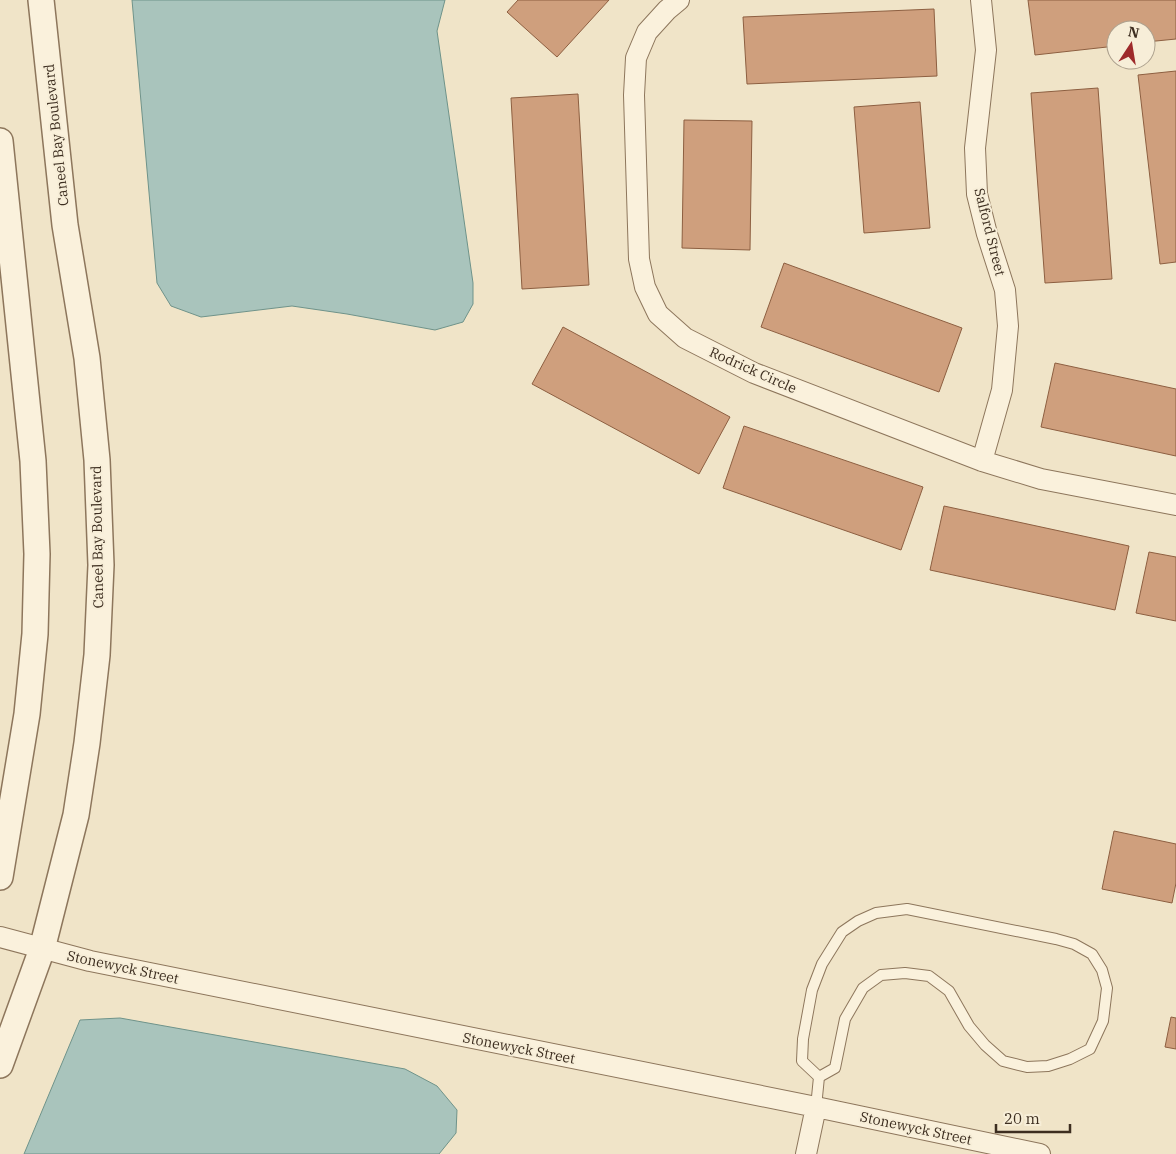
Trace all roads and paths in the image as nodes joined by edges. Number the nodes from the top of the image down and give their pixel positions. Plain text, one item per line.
1 (41, 0) edge
2 (679, 0) edge
3 (981, 0) edge
4 (0, 141) edge
5 (2, 185) edge
6 (982, 461) junction
7 (1176, 505) edge
8 (0, 878) edge
9 (0, 938) edge
10 (42, 949) junction
11 (0, 1065) edge
12 (820, 1077) junction
13 (816, 1108) junction
14 (806, 1154) edge
15 (1040, 1154) edge

1 - 10 street, Caneel Bay Boulevard
2 - 6 street, Rodrick Circle
3 - 6 street, Salford Street
4 - 5 street
5 - 8 street
6 - 7 street, Rodrick Circle
9 - 10 street, Stonewyck Street
10 - 11 street, Caneel Bay Boulevard
10 - 13 street, Stonewyck Street
12 - 12 lane
12 - 13 lane
13 - 14 street
13 - 15 street, Stonewyck Street

